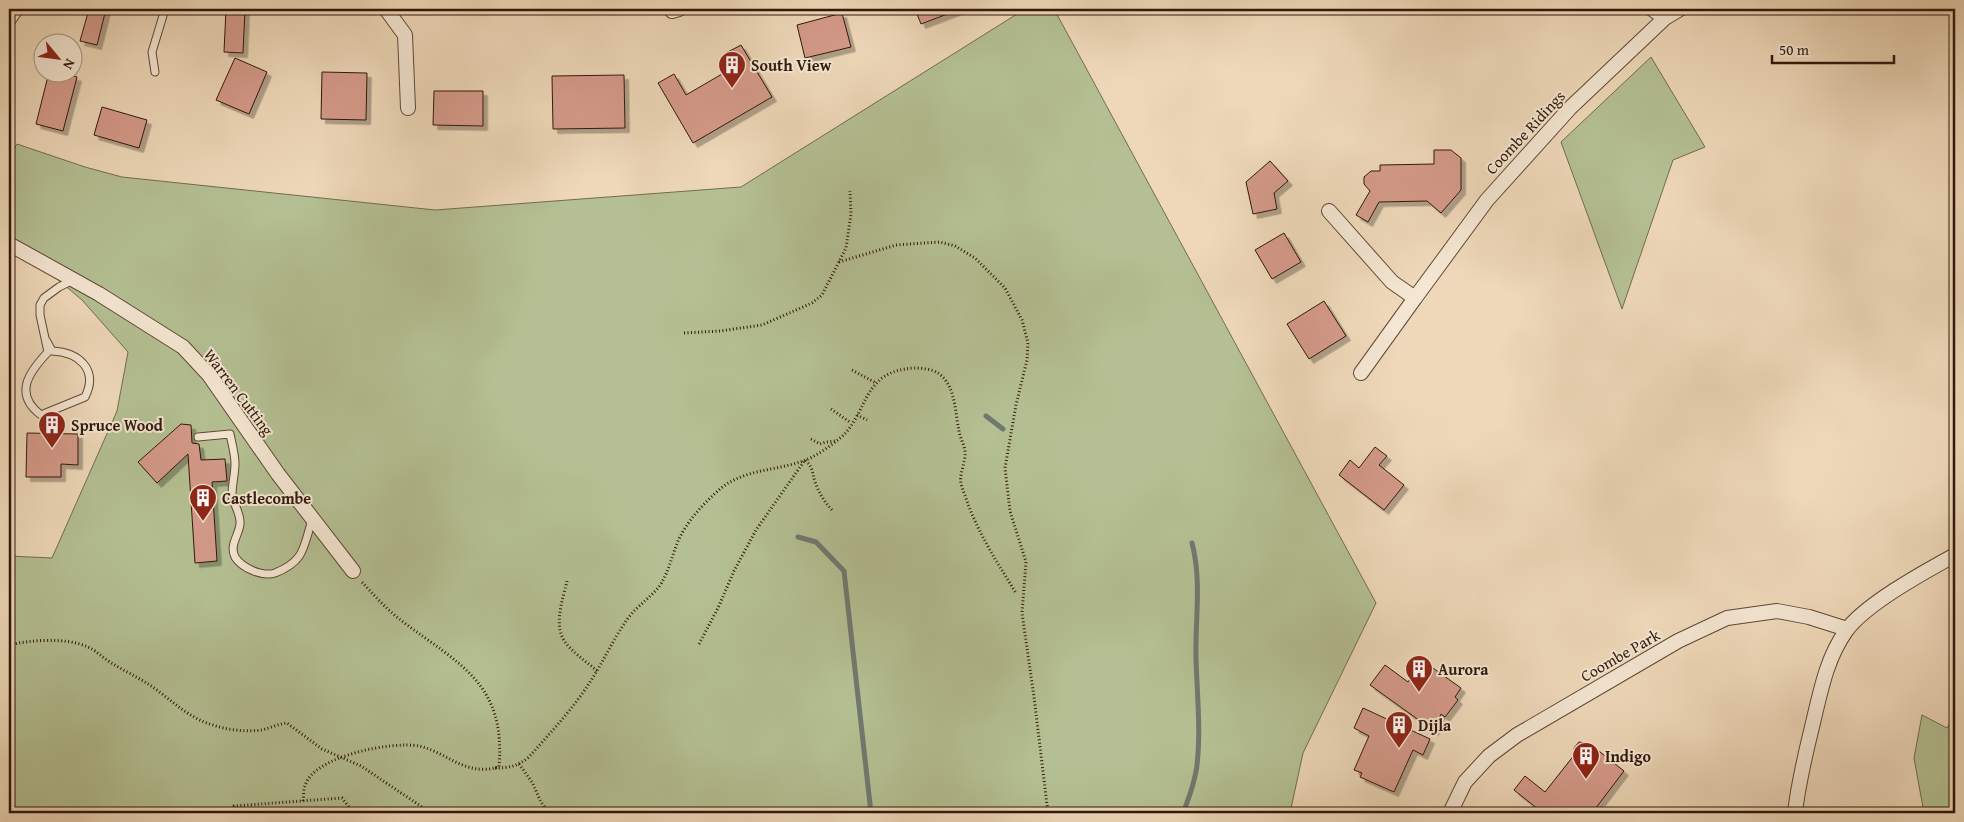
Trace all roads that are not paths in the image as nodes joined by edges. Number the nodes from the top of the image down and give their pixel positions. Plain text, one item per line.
1 (16, 9) edge
2 (164, 9) edge
3 (386, 9) edge
4 (1652, 9) edge
5 (1680, 9) edge
6 (1665, 18) junction
7 (9, 19) edge
8 (155, 72) dead end
9 (408, 108) dead end
10 (1329, 211) dead end
11 (9, 244) edge
12 (74, 280) junction
13 (1415, 298) junction
14 (46, 340) junction
15 (1361, 373) dead end
16 (198, 437) dead end
17 (312, 520) junction
18 (1955, 555) edge
19 (353, 572) road end
20 (1847, 630) junction
21 (1450, 813) edge
22 (1795, 813) edge

1 - 7 street
2 - 8 lane
3 - 9 street
4 - 6 street
5 - 6 street, Coombe Ridings
6 - 13 street, Coombe Ridings
10 - 13 street
11 - 12 street, Warren Cutting
12 - 14 lane
12 - 17 street, Warren Cutting
13 - 15 street, Coombe Ridings
14 - 14 lane
16 - 17 lane
17 - 19 street, Warren Cutting
18 - 20 street
20 - 21 street, Coombe Park
20 - 22 street

